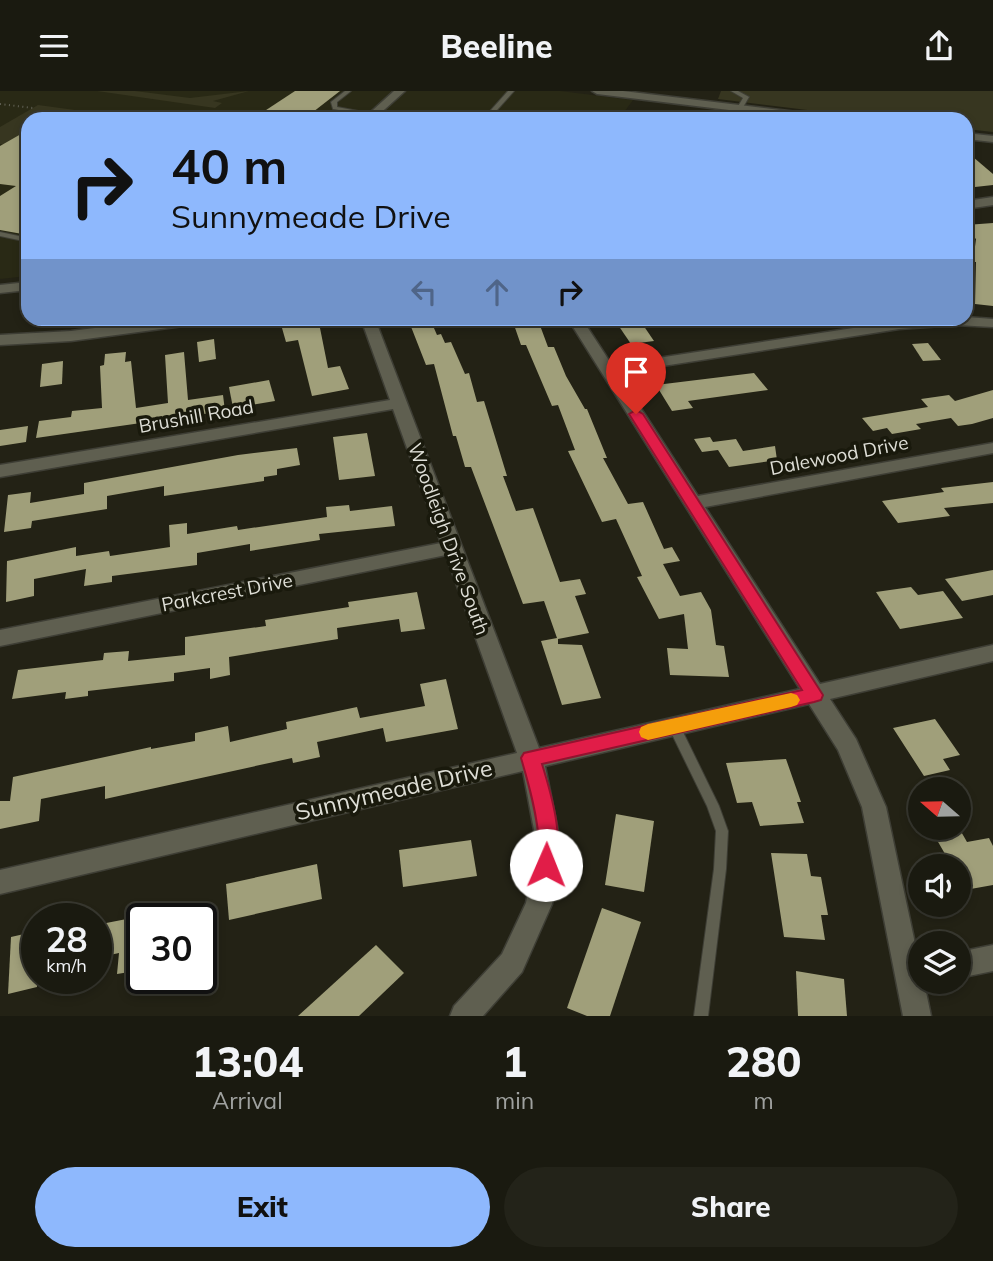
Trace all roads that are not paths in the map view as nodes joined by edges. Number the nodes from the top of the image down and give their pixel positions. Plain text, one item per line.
1 (348, 91) edge
2 (400, 91) edge
3 (511, 91) edge
4 (597, 91) edge
5 (734, 91) edge
6 (740, 108) junction
7 (351, 112) edge
8 (376, 112) edge
9 (492, 112) edge
10 (772, 112) edge
11 (973, 137) edge
12 (993, 139) edge
13 (993, 203) edge
14 (973, 205) edge
15 (0, 234) edge
16 (21, 238) edge
17 (21, 287) edge
18 (0, 289) edge
19 (973, 322) edge
20 (993, 323) edge
21 (146, 326) edge
22 (371, 326) edge
23 (579, 326) edge
24 (893, 326) edge
25 (0, 339) edge
26 (607, 370) junction
27 (399, 403) junction
28 (993, 448) edge
29 (0, 471) edge
30 (693, 503) junction
31 (454, 547) junction
32 (0, 638) edge
33 (993, 653) edge
34 (814, 695) junction
35 (674, 726) junction
36 (531, 758) junction
37 (0, 882) edge
38 (908, 942) edge
39 (993, 958) edge
40 (971, 963) edge
41 (915, 994) edge
42 (464, 1016) edge
43 (701, 1016) edge
44 (917, 1016) edge

1 - 7 lane
2 - 8 street
3 - 9 lane
4 - 6 street
5 - 6 lane
6 - 10 street
11 - 12 street
13 - 14 street
15 - 16 lane
17 - 18 street
19 - 20 street
21 - 25 street
22 - 27 street, Woodleigh Drive South
23 - 26 street
24 - 26 street
26 - 30 street
27 - 29 street, Brushill Road
27 - 31 street, Woodleigh Drive South
28 - 30 street, Dalewood Drive
30 - 34 street
31 - 32 street, Parkcrest Drive
31 - 36 street, Woodleigh Drive South
33 - 34 street, Sunnymeade Drive
34 - 35 street, Sunnymeade Drive
34 - 38 street
35 - 36 street, Sunnymeade Drive
35 - 43 lane
36 - 37 street, Sunnymeade Drive
36 - 42 street, Woodleigh Drive South
39 - 40 street
41 - 44 street

